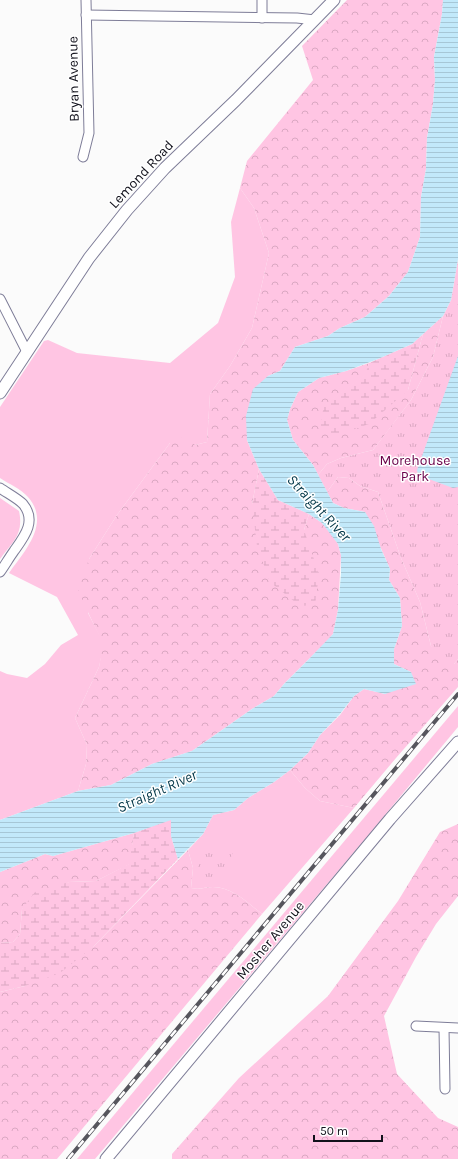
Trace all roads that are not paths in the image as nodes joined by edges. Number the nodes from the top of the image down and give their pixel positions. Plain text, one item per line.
1 (86, 0) edge
2 (262, 0) edge
3 (334, 0) edge
4 (86, 15) junction
5 (262, 18) junction
6 (315, 20) junction
7 (83, 157) dead end
8 (0, 299) edge
9 (27, 352) junction
10 (0, 393) edge
11 (0, 488) edge
12 (0, 572) edge
13 (458, 742) edge
14 (416, 1026) dead end
15 (444, 1028) junction
16 (458, 1028) edge
17 (445, 1089) dead end
18 (106, 1159) edge

1 - 4 street, Bryan Avenue
2 - 5 street
3 - 6 street, Lemond Road
4 - 5 street
4 - 7 street, Bryan Avenue
5 - 6 street
6 - 9 street, Lemond Road
8 - 9 street
9 - 10 street, Lemond Road
11 - 12 street
13 - 18 street, Mosher Avenue
14 - 15 street
15 - 16 street
15 - 17 street

